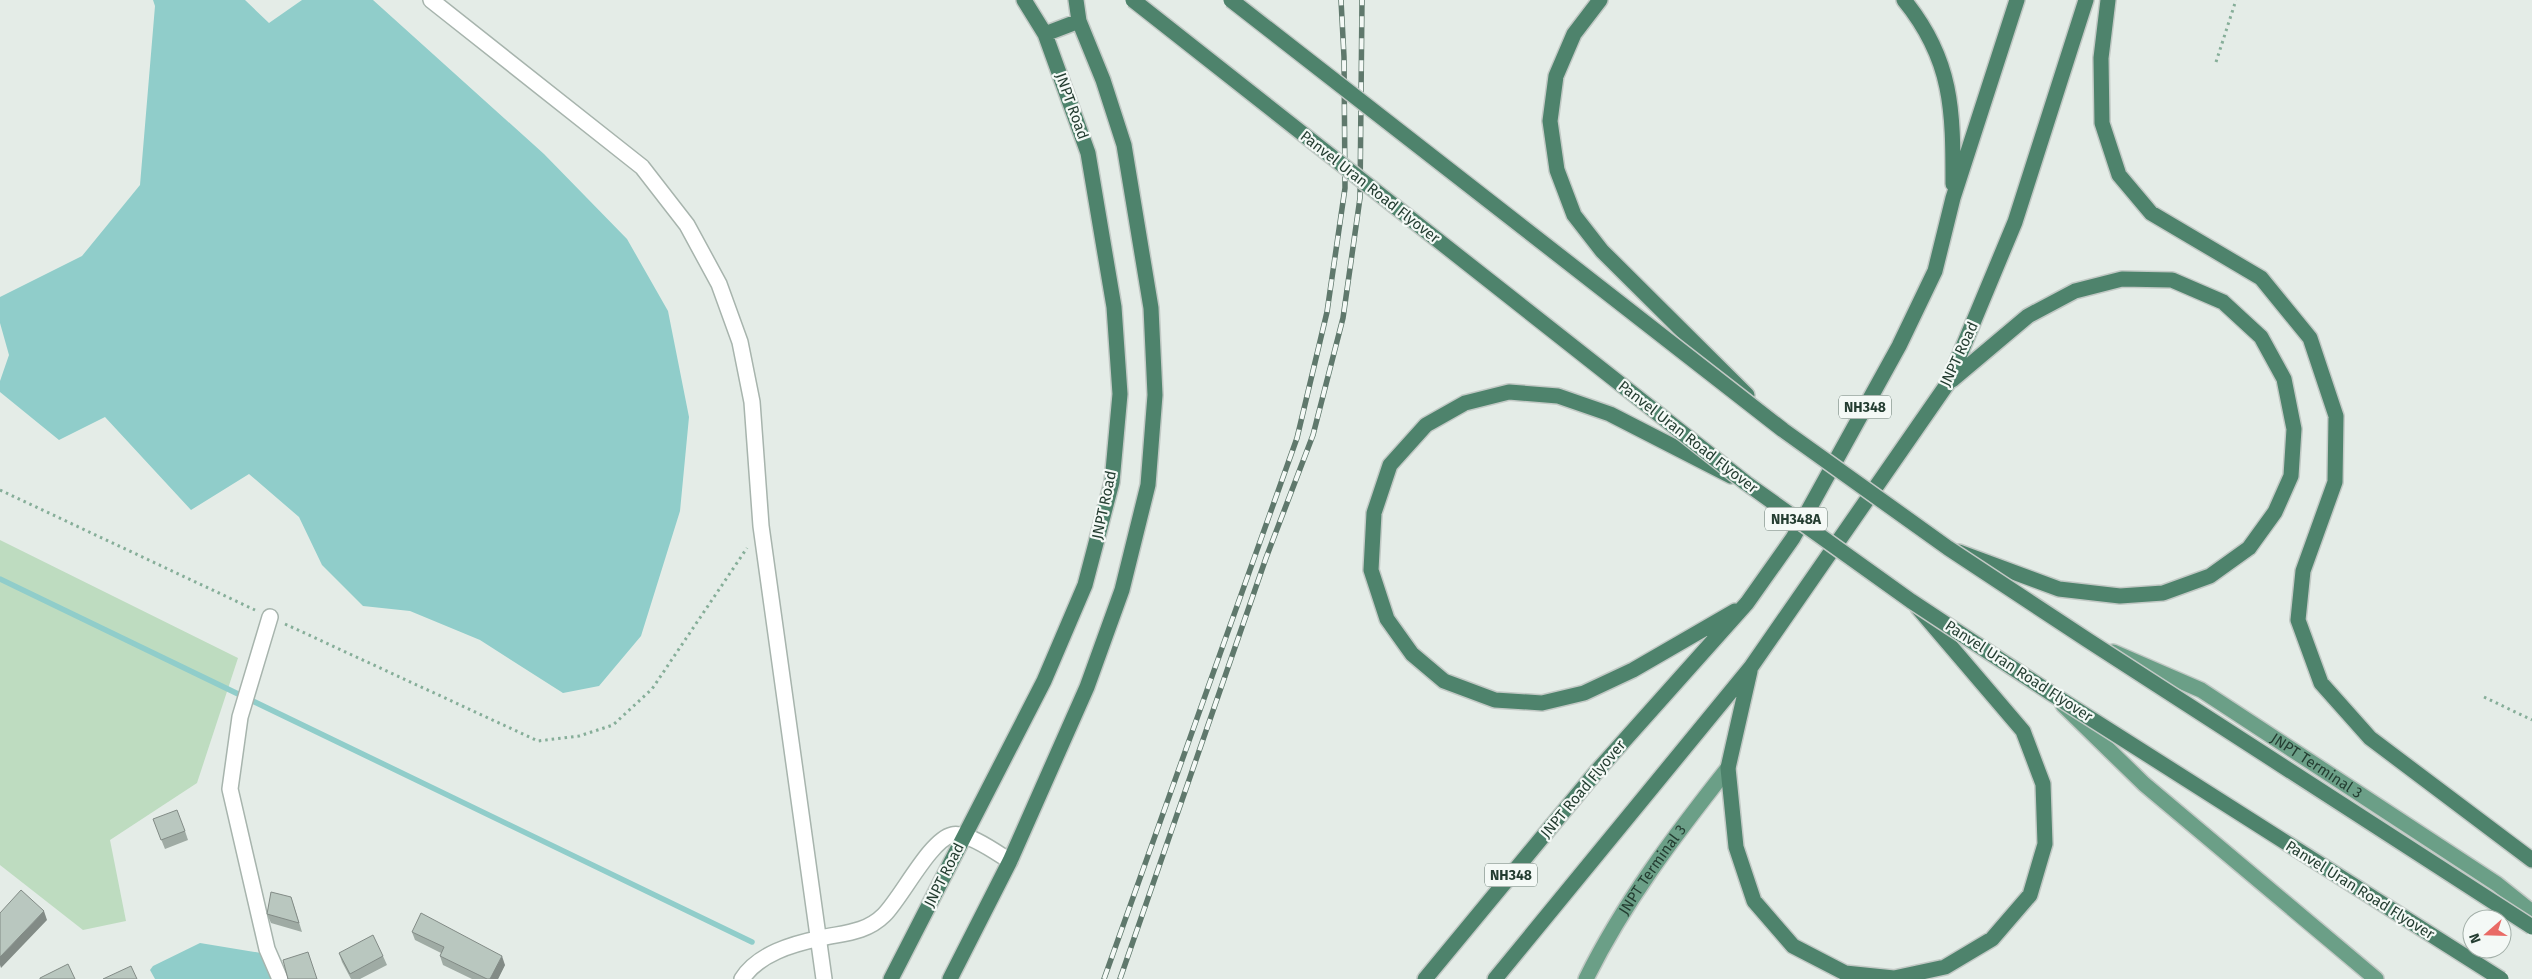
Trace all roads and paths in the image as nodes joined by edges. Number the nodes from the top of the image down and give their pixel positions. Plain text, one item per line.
1 (431, 0) edge
2 (1024, 0) edge
3 (1076, 0) edge
4 (1133, 0) edge
5 (1231, 0) edge
6 (1600, 0) edge
7 (1904, 0) edge
8 (2016, 0) edge
9 (2086, 0) edge
10 (2108, 0) edge
11 (2236, 0) edge
12 (1079, 21) junction
13 (1045, 34) junction
14 (2216, 62) dead end
15 (1953, 198) junction
16 (1948, 383) junction
17 (1783, 430) junction
18 (1746, 483) junction
19 (0, 490) edge
20 (761, 526) junction
21 (1948, 548) junction
22 (1911, 601) junction
23 (1747, 603) junction
24 (270, 617) junction
25 (2089, 641) junction
26 (1751, 667) junction
27 (2052, 694) junction
28 (2484, 697) dead end
29 (2532, 720) edge
30 (1728, 768) junction
31 (965, 835) junction
32 (2532, 860) edge
33 (1010, 861) junction
34 (2532, 912) edge
35 (2532, 927) edge
36 (820, 938) junction
37 (1590, 975) edge
38 (280, 979) edge
39 (742, 979) edge
40 (824, 979) edge
41 (891, 979) edge
42 (950, 979) edge
43 (1425, 979) edge
44 (1495, 979) edge
45 (2376, 979) edge
46 (2500, 979) edge

1 - 20 street
2 - 13 highway, JNPT Road
3 - 12 highway
4 - 18 highway, Panvel Uran Road Flyover / NH348A, bridge
5 - 17 highway, bridge
6 - 17 highway, bridge
7 - 15 highway
8 - 15 highway, NH348
9 - 16 highway, JNPT Road
10 - 32 highway
11 - 14 path
12 - 13 highway
12 - 33 highway
13 - 31 highway, JNPT Road
15 - 23 highway, NH348
16 - 21 highway, bridge
16 - 26 highway, JNPT Road
17 - 21 highway, bridge
18 - 22 highway, Panvel Uran Road Flyover / NH348A, bridge
18 - 23 highway, bridge
19 - 24 path
20 - 24 path
20 - 36 street
21 - 25 highway, bridge
22 - 27 highway, Panvel Uran Road Flyover / NH348A, bridge
22 - 30 highway, bridge
23 - 43 highway, JNPT Road Flyover / NH348
24 - 38 street
25 - 34 main road, JNPT Terminal 3, bridge
25 - 35 highway, bridge
26 - 30 highway
26 - 44 highway
27 - 45 main road, bridge
27 - 46 highway, Panvel Uran Road Flyover / NH348A, bridge
28 - 29 path
30 - 37 main road, JNPT Terminal 3
31 - 33 street
31 - 36 street
31 - 41 highway, JNPT Road
33 - 42 highway
36 - 39 street
36 - 40 street

